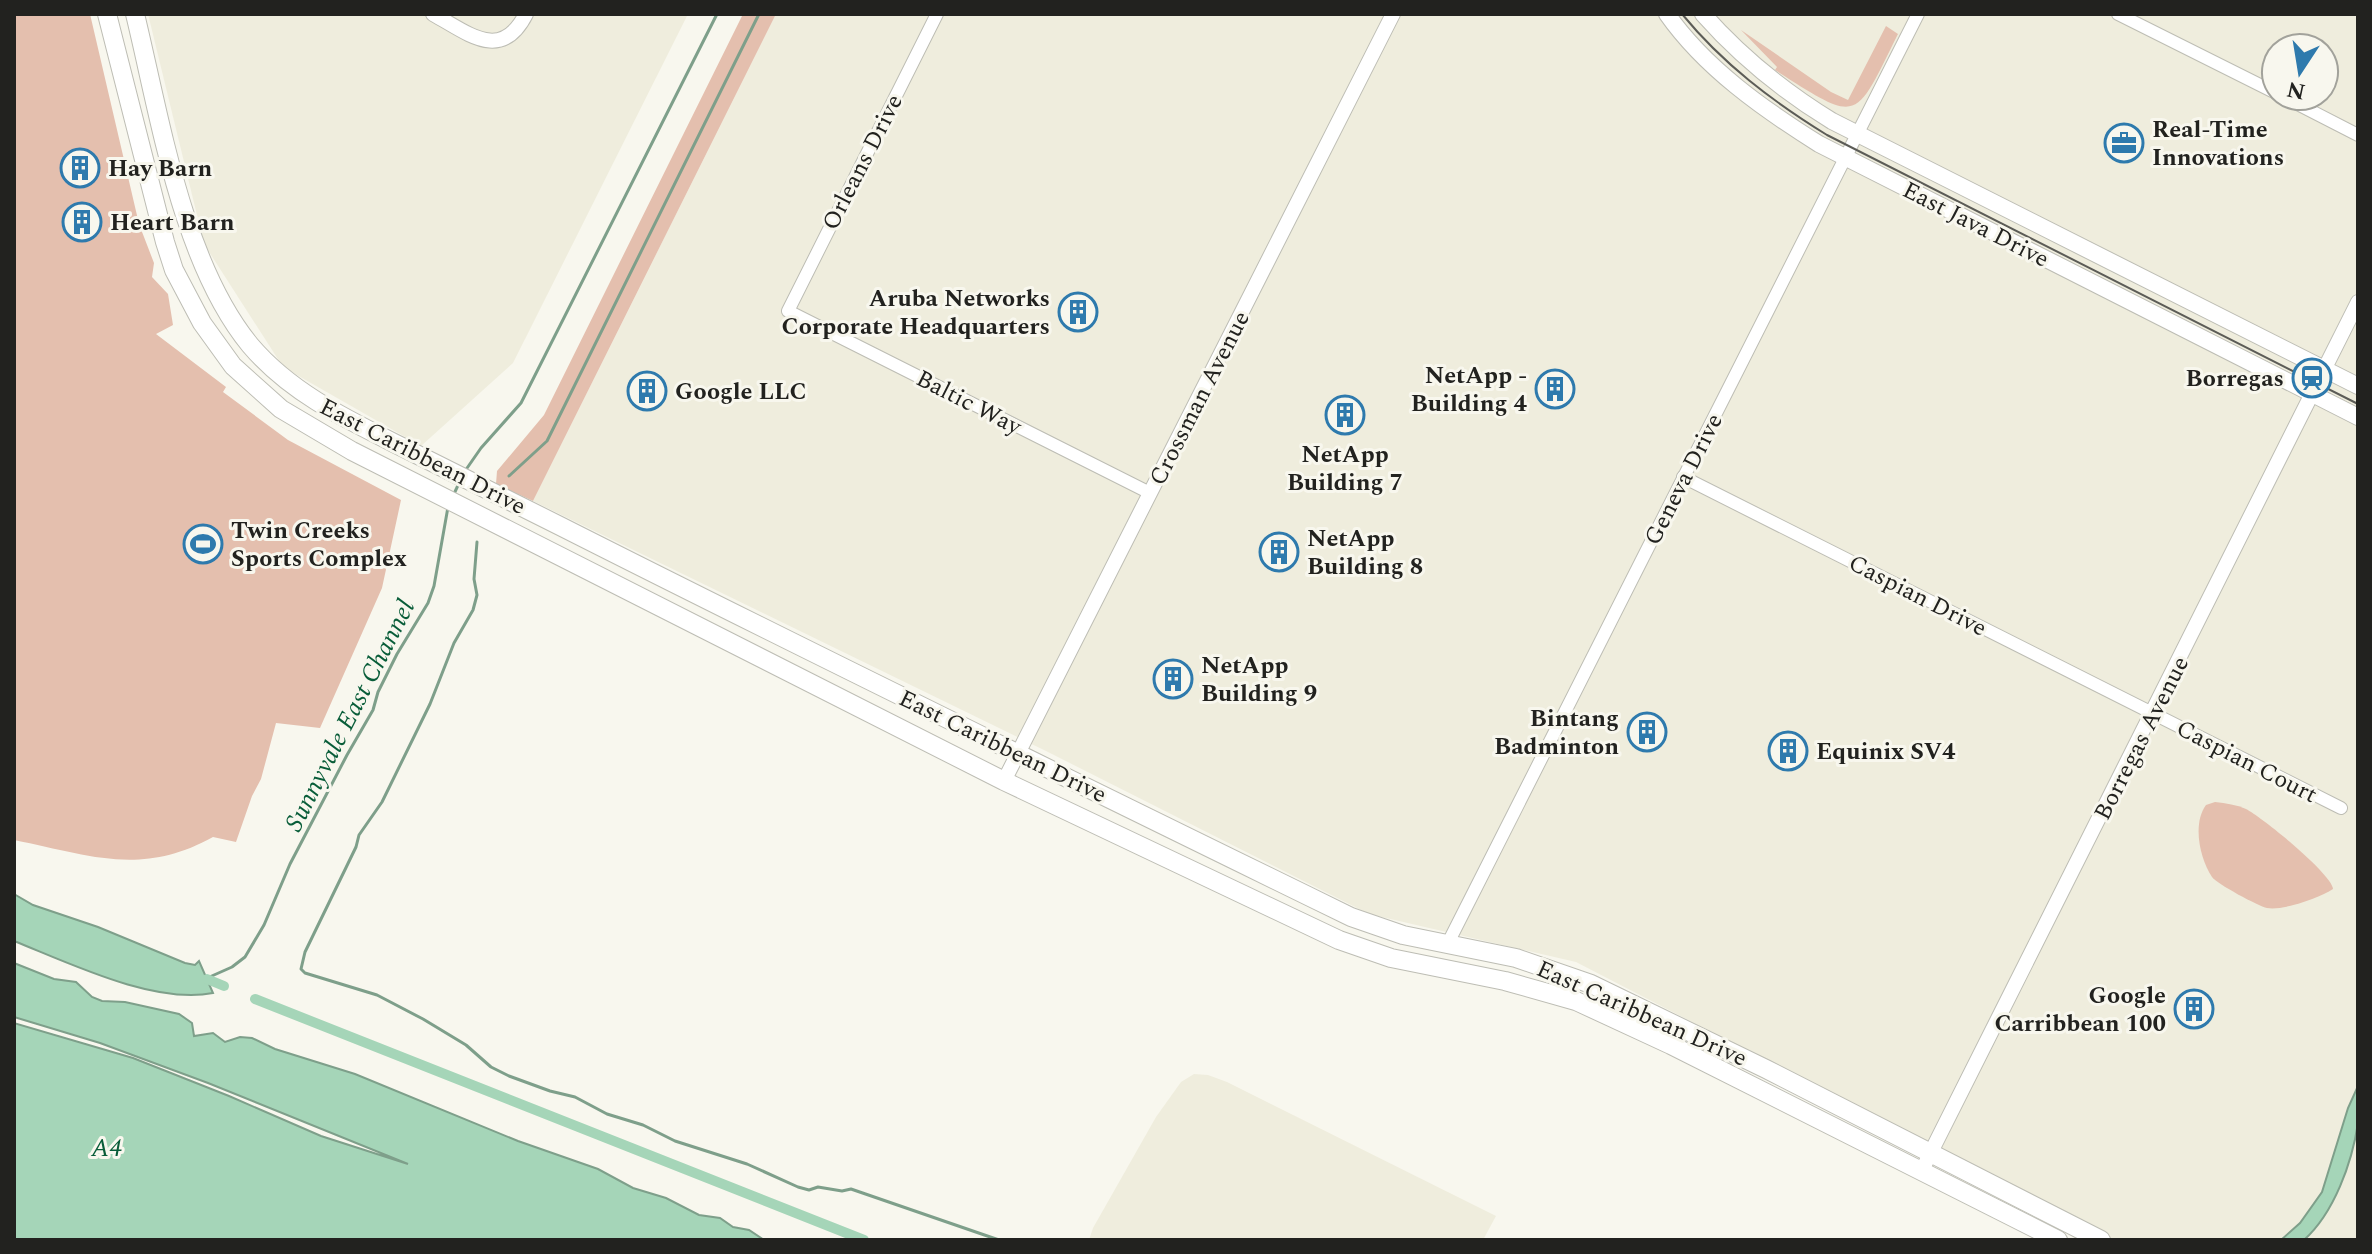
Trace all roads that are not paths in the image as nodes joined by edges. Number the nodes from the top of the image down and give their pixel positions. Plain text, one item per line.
1 (107, 14) edge
2 (135, 14) edge
3 (433, 14) edge
4 (526, 14) edge
5 (937, 14) edge
6 (1393, 14) edge
7 (1667, 14) edge
8 (1703, 14) edge
9 (1918, 14) edge
10 (2118, 14) edge
11 (2260, 85) edge
12 (2313, 112) edge
13 (1858, 134) junction
14 (2358, 135) edge
15 (1846, 158) junction
16 (2358, 302) edge
17 (788, 311) joint
18 (2325, 369) junction
19 (2358, 386) edge
20 (2313, 394) junction
21 (2358, 417) edge
22 (1683, 477) junction
23 (1150, 493) junction
24 (2153, 713) junction
25 (1018, 753) junction
26 (1004, 781) junction
27 (2341, 808) dead end
28 (1447, 945) junction
29 (1931, 1154) junction
30 (1921, 1172) junction
31 (2058, 1240) edge
32 (2101, 1240) edge

1 - 26 main road, East Caribbean Drive
2 - 25 main road, East Caribbean Drive
3 - 4 street
5 - 17 street, Orleans Drive
6 - 23 street, Crossman Avenue
7 - 15 main road, East Java Drive
8 - 13 main road, East Java Drive
9 - 13 street, Geneva Drive
10 - 11 street
12 - 14 street
13 - 15 street, Geneva Drive
13 - 18 main road, East Java Drive
15 - 20 main road, East Java Drive
15 - 22 street, Geneva Drive
16 - 18 street, Borregas Avenue
17 - 23 street, Baltic Way
18 - 19 main road, East Java Drive
18 - 20 street, Borregas Avenue
20 - 21 main road, East Java Drive
20 - 24 street, Borregas Avenue
22 - 24 street, Caspian Drive
22 - 28 street, Geneva Drive
23 - 25 street, Crossman Avenue
24 - 27 street, Caspian Court
24 - 29 street, Borregas Avenue
25 - 26 street, Crossman Avenue
25 - 28 main road, East Caribbean Drive
26 - 30 main road, East Caribbean Drive
28 - 29 main road, East Caribbean Drive
29 - 30 street, Borregas Avenue
29 - 32 main road, East Caribbean Drive
30 - 31 main road, East Caribbean Drive

